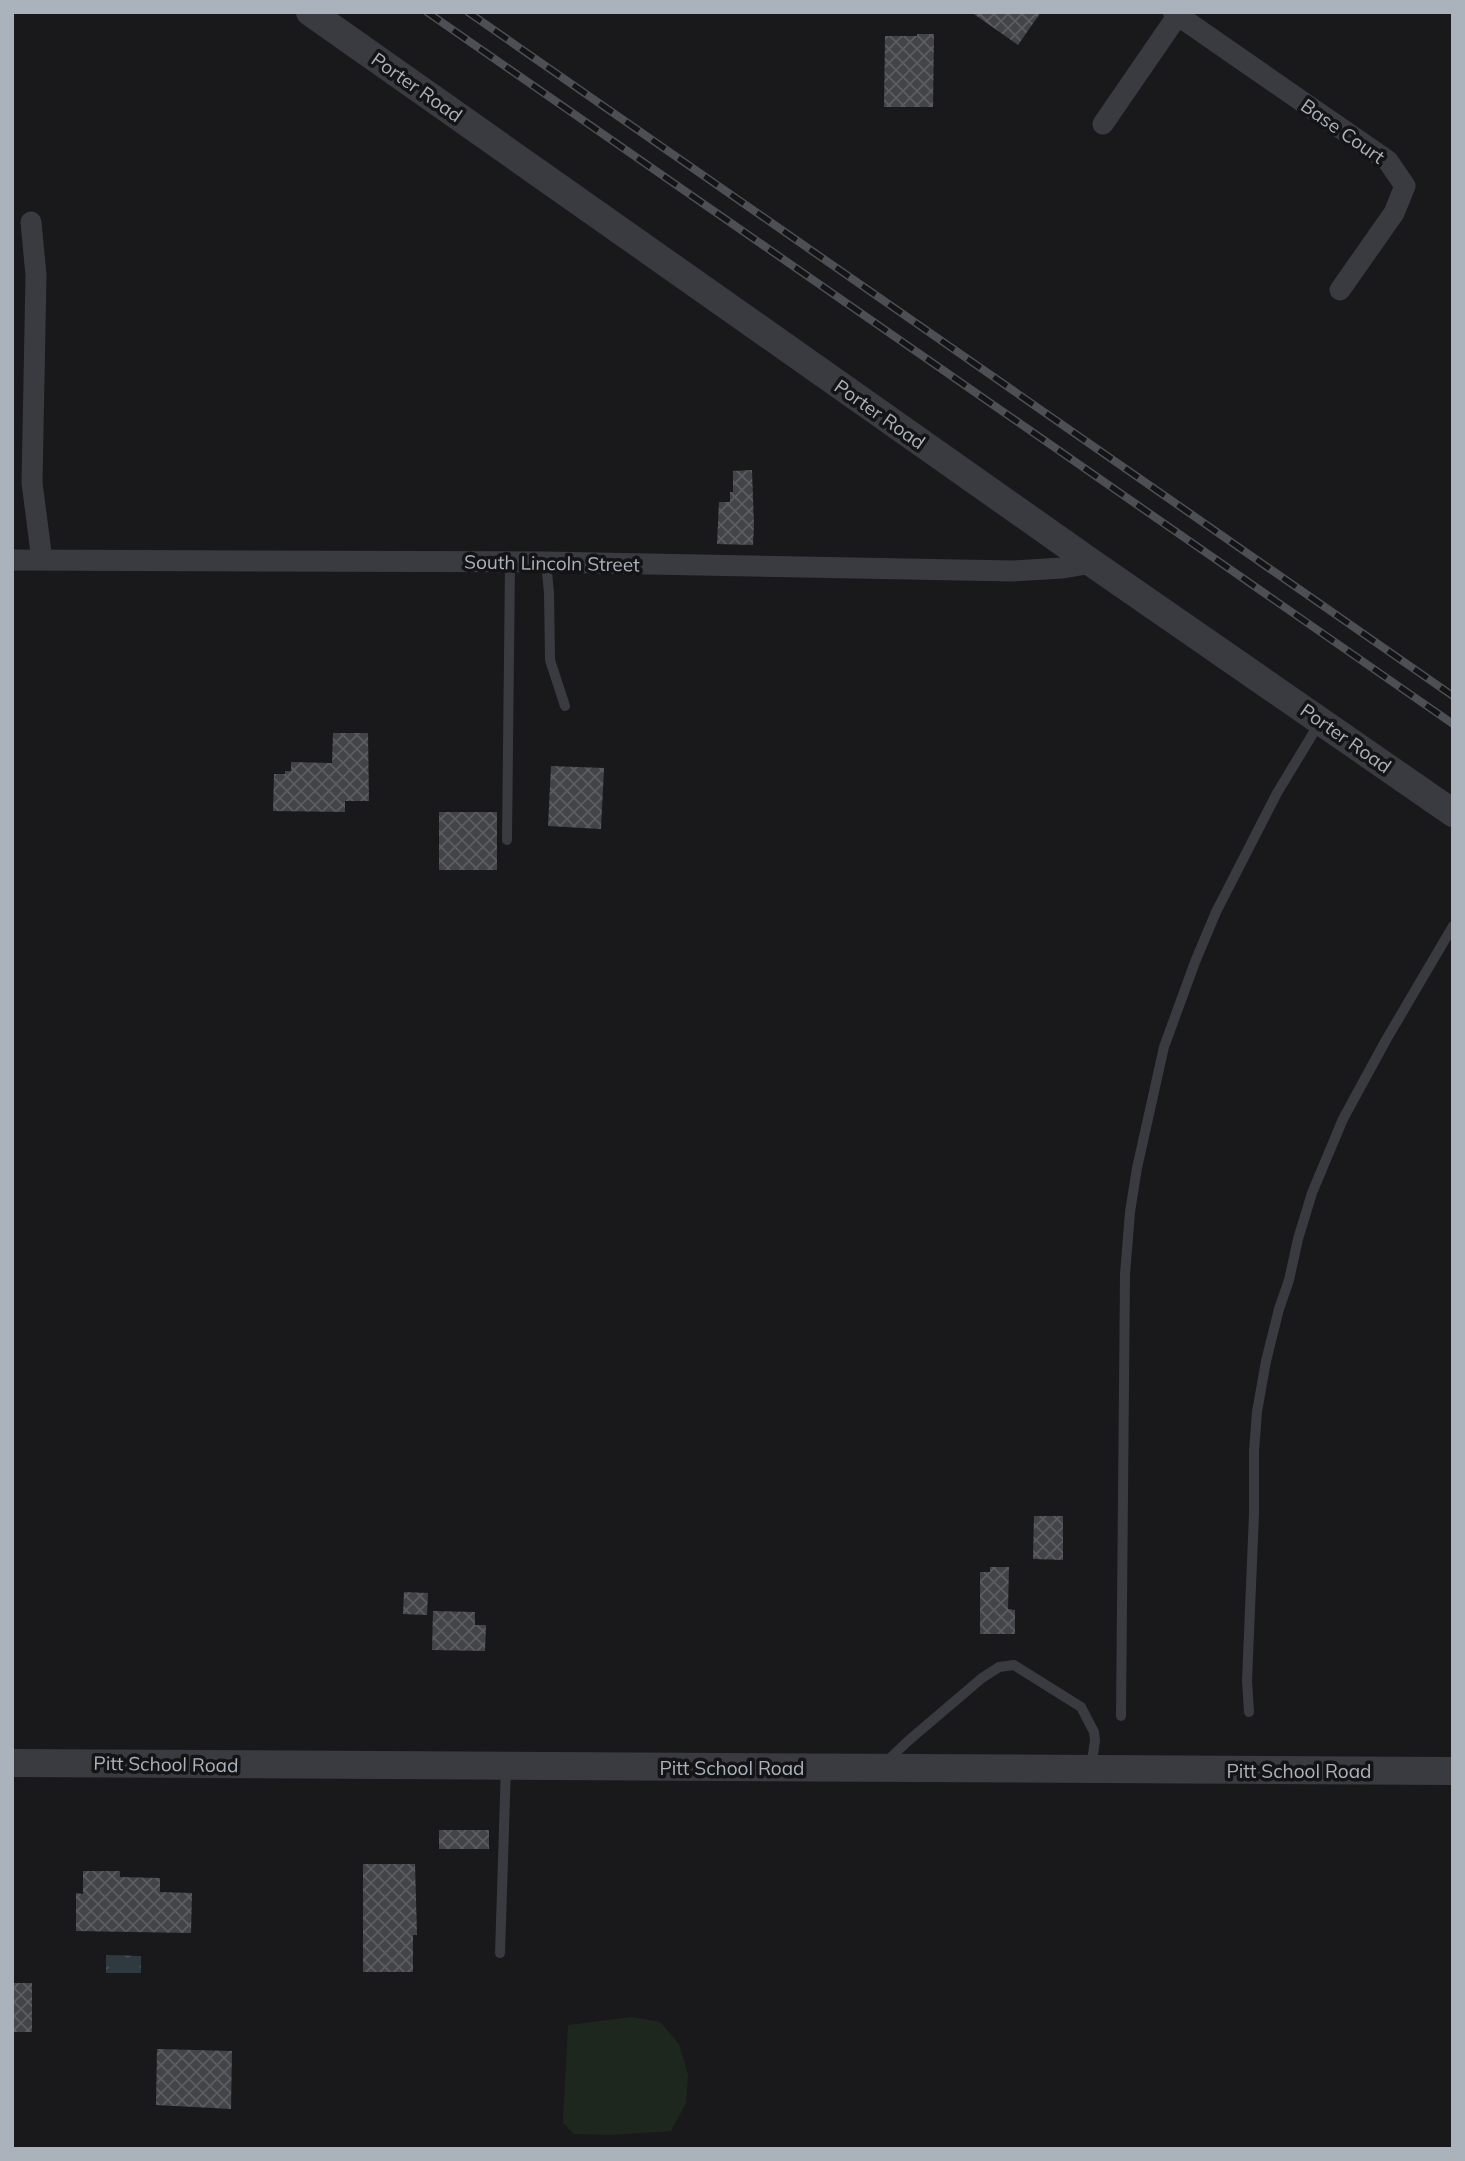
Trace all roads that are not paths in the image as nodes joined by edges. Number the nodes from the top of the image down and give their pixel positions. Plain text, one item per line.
1 (310, 12) edge
2 (1177, 13) edge
3 (1103, 124) dead end
4 (31, 222) dead end
5 (1340, 290) dead end
6 (12, 560) edge
7 (42, 560) junction
8 (510, 562) junction
9 (546, 562) junction
10 (1092, 563) junction
11 (565, 706) dead end
12 (1321, 720) junction
13 (1453, 813) edge
14 (508, 840) dead end
15 (1453, 926) edge
16 (1249, 1712) dead end
17 (1121, 1716) dead end
18 (12, 1763) edge
19 (506, 1766) junction
20 (879, 1769) junction
21 (1090, 1770) junction
22 (1453, 1771) edge
23 (500, 1953) dead end

1 - 10 street, Porter Road
2 - 3 street
2 - 5 street, Base Court
4 - 7 street
6 - 7 street, South Lincoln Street
7 - 8 street, South Lincoln Street
8 - 9 street, South Lincoln Street
8 - 14 lane
9 - 10 street, South Lincoln Street
9 - 11 lane
10 - 12 street, Porter Road
12 - 13 street, Porter Road
12 - 17 lane
15 - 16 lane
18 - 19 street, Pitt School Road
19 - 20 street, Pitt School Road
19 - 23 lane
20 - 21 street, Pitt School Road
20 - 21 lane
21 - 22 street, Pitt School Road

